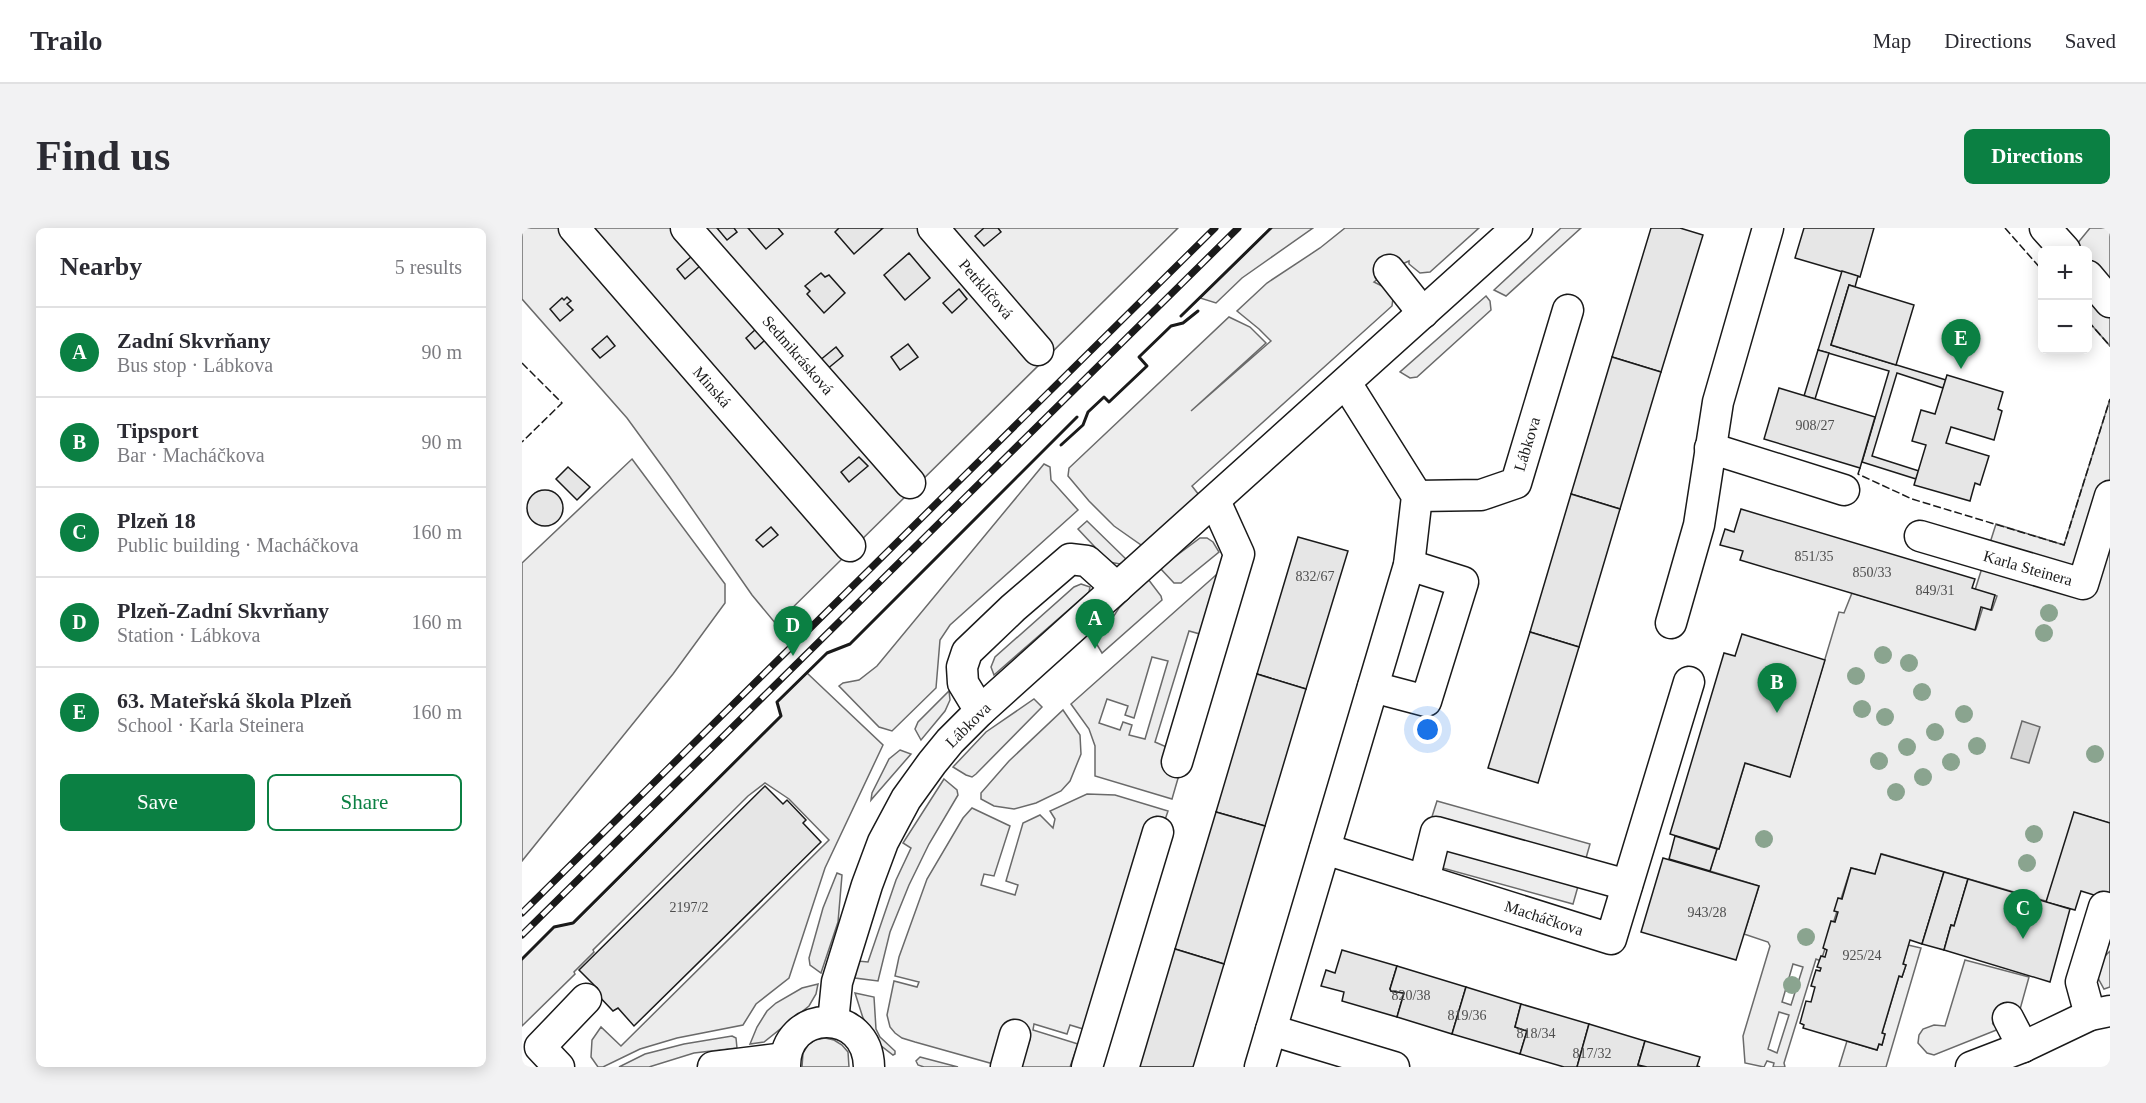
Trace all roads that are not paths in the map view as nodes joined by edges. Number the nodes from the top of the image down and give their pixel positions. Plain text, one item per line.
1 (574, 228) edge
2 (687, 228) edge
3 (933, 228) edge
4 (1517, 228) edge
5 (1768, 228) edge
6 (2045, 228) edge
7 (2061, 246) edge
8 (1389, 270) dead end
9 (2092, 281) edge
10 (2110, 302) edge
11 (1568, 310) dead end
12 (1423, 313) junction
13 (1038, 350) dead end
14 (1346, 383) junction
15 (1710, 448) junction
16 (910, 483) dead end
17 (1844, 489) dead end
18 (1418, 496) junction
19 (2110, 496) edge
20 (1215, 501) junction
21 (1920, 536) dead end
22 (850, 546) dead end
23 (1409, 566) junction
24 (1118, 588) junction
25 (1671, 623) dead end
26 (1689, 682) dead end
27 (1373, 687) junction
28 (980, 711) junction
29 (1178, 762) dead end
30 (1158, 831) dead end
31 (1325, 849) junction
32 (1424, 880) junction
33 (1627, 885) junction
34 (2104, 907) dead end
35 (586, 999) dead end
36 (2100, 1013) edge
37 (2008, 1018) dead end
38 (832, 1022) junction
39 (1271, 1030) junction
40 (1015, 1035) dead end
41 (2023, 1047) junction
42 (540, 1060) edge
43 (785, 1063) edge
44 (713, 1067) edge
45 (869, 1067) edge
46 (1006, 1067) edge
47 (1087, 1067) edge
48 (1260, 1067) edge
49 (1394, 1067) edge
50 (1971, 1067) edge

1 - 22 street, Minská
2 - 16 street, Sedmikrásková
3 - 13 street, Petrklíčová
4 - 12 street, Lábkova
5 - 15 street
6 - 7 street
8 - 12 street
9 - 10 street
11 - 18 street, Lábkova
12 - 14 street, Lábkova
14 - 18 street
14 - 20 street, Lábkova
15 - 17 street
15 - 25 street
18 - 23 street
19 - 21 street, Karla Steinera
20 - 24 street, Lábkova
20 - 29 street
23 - 27 street
23 - 27 street
24 - 28 street, Lábkova
24 - 28 street
26 - 33 street, Macháčkova
27 - 31 street
28 - 38 street, Lábkova
30 - 47 street
31 - 32 street, Macháčkova
31 - 39 street
32 - 33 street
32 - 33 street, Macháčkova
34 - 36 street
35 - 42 street
36 - 41 street
37 - 41 street
38 - 43 street
38 - 45 street
39 - 48 street
39 - 49 street
40 - 46 street
41 - 50 street
43 - 44 street

